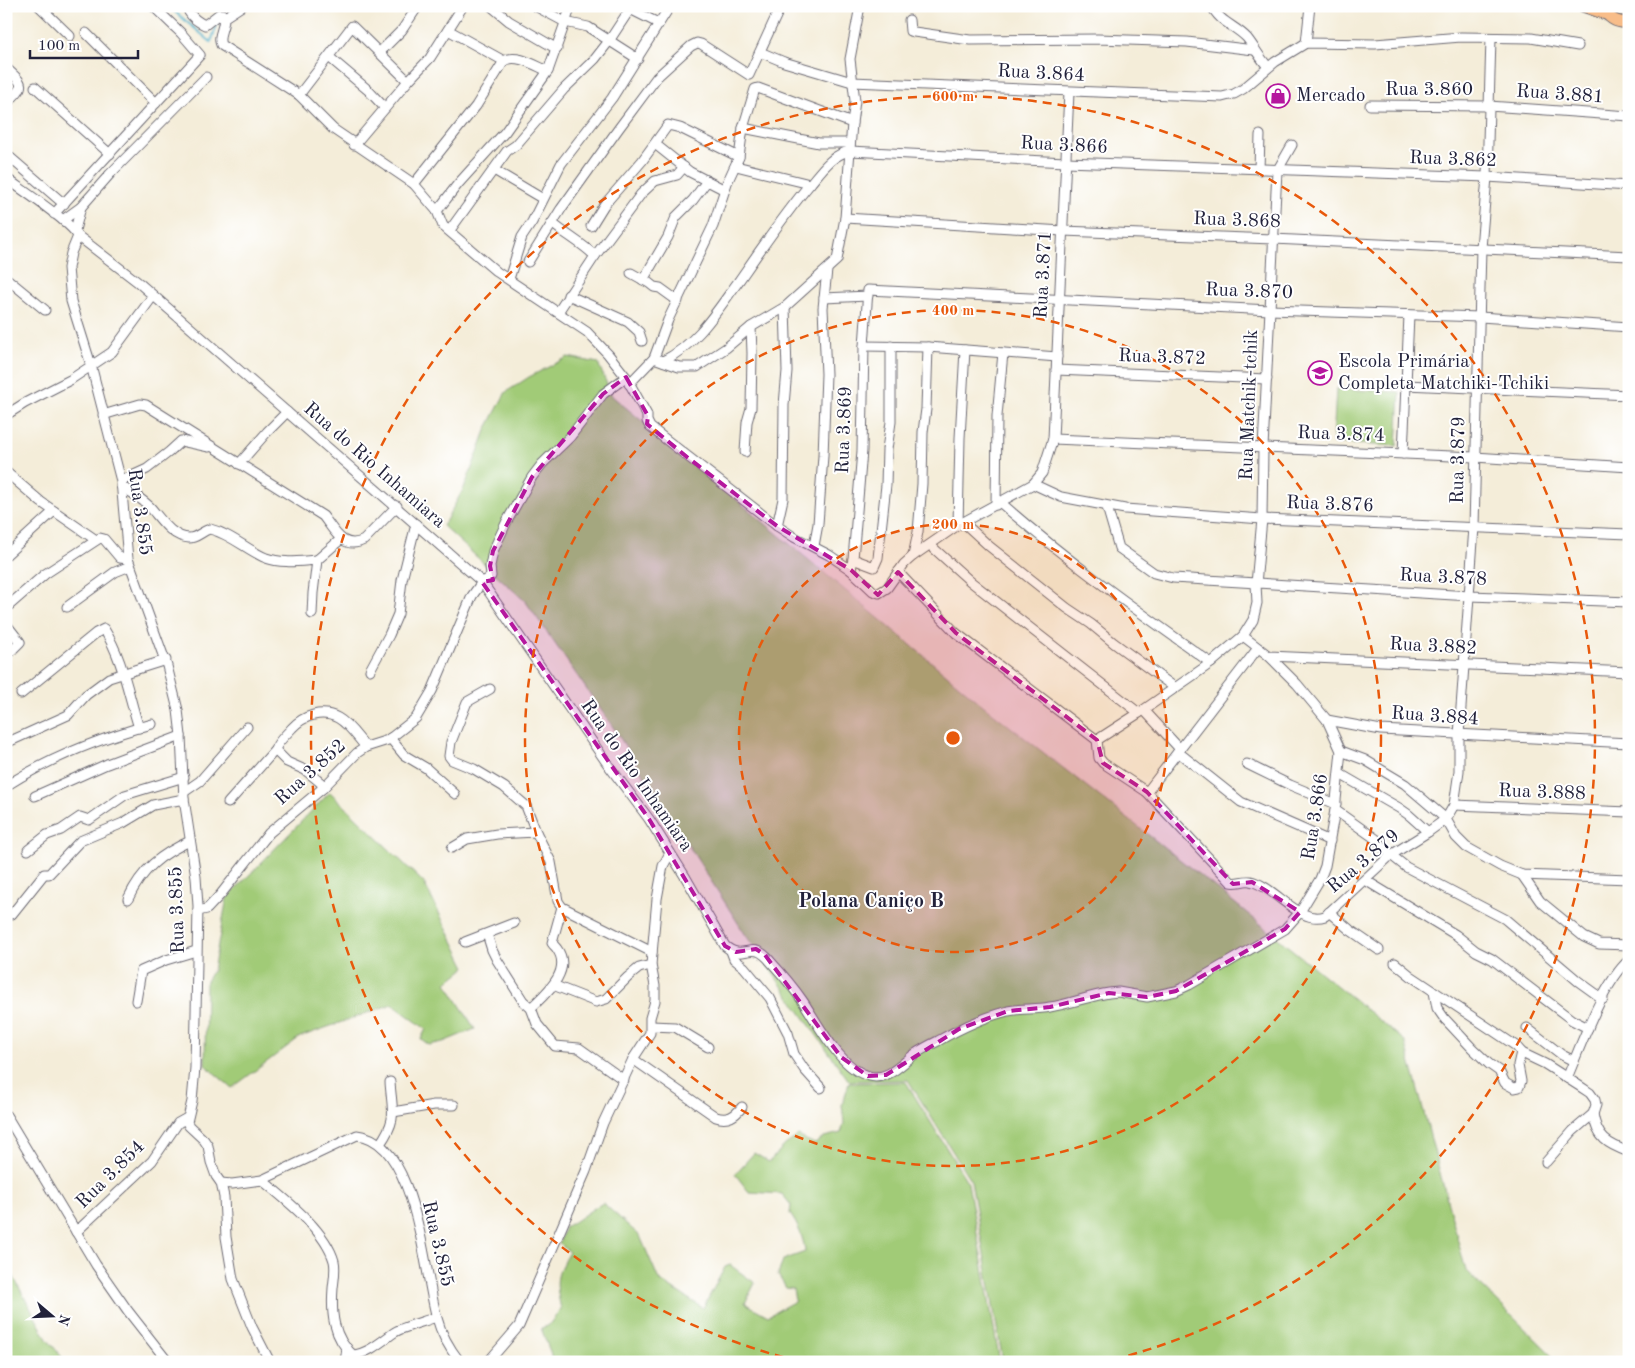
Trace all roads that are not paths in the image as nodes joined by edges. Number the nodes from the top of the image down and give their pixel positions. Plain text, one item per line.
1 (38, 6) edge
2 (153, 6) edge
3 (191, 6) edge
4 (242, 6) edge
5 (418, 6) edge
6 (463, 6) edge
7 (491, 6) edge
8 (535, 6) edge
9 (571, 6) edge
10 (670, 6) edge
11 (778, 6) edge
12 (860, 6) edge
13 (1212, 6) edge
14 (1310, 6) edge
15 (1583, 6) edge
16 (627, 8) edge
17 (1604, 10) edge
18 (225, 17) junction
19 (909, 20) dead end
20 (565, 22) junction
21 (1629, 22) edge
22 (658, 24) junction
23 (448, 30) junction
24 (86, 33) dead end
25 (70, 36) dead end
26 (1491, 38) junction
27 (609, 41) junction
28 (1306, 43) junction
29 (1578, 46) dead end
30 (557, 50) junction
31 (1254, 50) junction
32 (380, 52) junction
33 (760, 52) junction
34 (329, 57) junction
35 (638, 59) junction
36 (504, 61) junction
37 (1268, 67) junction
38 (6, 68) edge
39 (548, 71) junction
40 (206, 77) dead end
41 (408, 81) junction
42 (852, 82) junction
43 (35, 86) dead end
44 (1069, 92) junction
45 (299, 95) junction
46 (156, 103) junction
47 (6, 104) edge
48 (1370, 105) dead end
49 (1489, 106) junction
50 (385, 108) junction
51 (516, 116) junction
52 (1629, 116) edge
53 (852, 123) junction
54 (530, 127) junction
55 (743, 128) junction
56 (1260, 135) dead end
57 (354, 144) junction
58 (655, 144) junction
59 (1292, 145) dead end
60 (850, 147) junction
61 (6, 154) edge
62 (110, 154) junction
63 (739, 157) junction
64 (1066, 162) junction
65 (736, 166) junction
66 (684, 167) junction
67 (494, 170) junction
68 (1259, 170) junction
69 (1277, 171) junction
70 (1487, 177) junction
71 (6, 178) edge
72 (707, 181) junction
73 (414, 184) junction
74 (810, 184) junction
75 (1629, 186) edge
76 (725, 190) junction
77 (543, 199) junction
78 (64, 204) junction
79 (81, 207) junction
80 (436, 211) junction
81 (58, 217) junction
82 (845, 218) junction
83 (552, 223) junction
84 (591, 226) dead end
85 (450, 230) junction
86 (1062, 231) junction
87 (76, 233) junction
88 (1273, 239) junction
89 (1481, 248) junction
90 (595, 256) junction
91 (1629, 256) edge
92 (528, 262) dead end
93 (827, 270) junction
94 (631, 273) dead end
95 (6, 278) edge
96 (509, 279) junction
97 (643, 280) junction
98 (868, 293) junction
99 (568, 295) junction
100 (153, 296) junction
101 (824, 298) junction
102 (1059, 300) junction
103 (678, 301) junction
104 (785, 307) junction
105 (45, 310) dead end
106 (1270, 310) junction
107 (558, 312) junction
108 (1409, 315) junction
109 (1480, 317) junction
110 (1629, 327) edge
111 (751, 328) junction
112 (642, 341) dead end
113 (864, 346) junction
114 (891, 346) junction
115 (928, 347) junction
116 (965, 350) junction
117 (1003, 353) junction
118 (1056, 357) junction
119 (654, 358) junction
120 (664, 362) junction
121 (91, 365) junction
122 (1056, 370) junction
123 (1267, 379) junction
124 (627, 380) junction
125 (1406, 385) junction
126 (1477, 389) junction
127 (1629, 395) edge
128 (287, 412) junction
129 (104, 415) junction
130 (6, 416) edge
131 (1052, 440) junction
132 (214, 448) junction
133 (1263, 448) junction
134 (746, 452) dead end
135 (1403, 454) junction
136 (1475, 457) junction
137 (239, 464) junction
138 (1629, 467) edge
139 (6, 472) edge
140 (121, 483) junction
141 (1033, 484) junction
142 (999, 504) junction
143 (396, 506) junction
144 (1107, 507) junction
145 (54, 511) junction
146 (1262, 519) junction
147 (416, 524) junction
148 (961, 524) junction
149 (777, 526) junction
150 (1474, 527) junction
151 (1629, 534) edge
152 (96, 540) junction
153 (340, 540) junction
154 (930, 545) junction
155 (814, 546) junction
156 (6, 555) edge
157 (913, 556) junction
158 (854, 559) junction
159 (317, 560) junction
160 (129, 562) junction
161 (851, 570) junction
162 (898, 572) junction
163 (482, 582) junction
164 (1256, 584) junction
165 (1470, 596) junction
166 (1629, 602) edge
167 (67, 606) dead end
168 (6, 608) edge
169 (312, 614) dead end
170 (6, 624) edge
171 (1243, 636) junction
172 (1258, 648) junction
173 (6, 656) edge
174 (1269, 656) junction
175 (166, 660) junction
176 (1211, 663) junction
177 (1464, 665) junction
178 (370, 670) dead end
179 (123, 672) junction
180 (1629, 672) edge
181 (1174, 687) junction
182 (490, 689) dead end
183 (21, 694) dead end
184 (1141, 712) junction
185 (1328, 720) junction
186 (152, 724) dead end
187 (247, 727) dead end
188 (139, 728) junction
189 (1459, 735) junction
190 (181, 736) junction
191 (390, 738) junction
192 (1097, 740) junction
193 (6, 743) edge
194 (1629, 743) edge
195 (366, 747) junction
196 (275, 750) junction
197 (1179, 750) junction
198 (1341, 750) junction
199 (1247, 764) dead end
200 (1340, 774) junction
201 (184, 777) junction
202 (6, 786) edge
203 (323, 788) junction
204 (1147, 792) junction
205 (455, 794) dead end
206 (184, 795) junction
207 (34, 796) dead end
208 (228, 804) dead end
209 (1454, 805) junction
210 (1336, 807) junction
211 (1629, 812) edge
212 (1446, 819) junction
213 (536, 832) junction
214 (1428, 832) junction
215 (190, 841) junction
216 (1330, 841) junction
217 (452, 848) dead end
218 (28, 850) dead end
219 (670, 853) junction
220 (1390, 855) junction
221 (1522, 875) junction
222 (1629, 879) edge
223 (1365, 880) junction
224 (128, 899) dead end
225 (562, 907) junction
226 (198, 911) junction
227 (1300, 912) junction
228 (1329, 912) junction
229 (12, 914) dead end
230 (514, 923) dead end
231 (487, 934) junction
232 (465, 942) dead end
233 (1629, 945) edge
234 (1379, 950) dead end
235 (196, 951) junction
236 (731, 951) junction
237 (652, 952) junction
238 (1629, 960) edge
239 (1395, 963) dead end
240 (651, 965) junction
241 (553, 985) junction
242 (1434, 992) junction
243 (1603, 999) junction
244 (136, 1001) dead end
245 (531, 1008) junction
246 (651, 1026) junction
247 (1527, 1028) dead end
248 (1588, 1028) junction
249 (708, 1047) dead end
250 (1521, 1052) junction
251 (633, 1059) junction
252 (1574, 1061) junction
253 (1567, 1078) junction
254 (624, 1080) junction
255 (390, 1082) dead end
256 (821, 1088) dead end
257 (454, 1105) dead end
258 (742, 1107) dead end
259 (393, 1112) junction
260 (1593, 1114) junction
261 (6, 1115) edge
262 (187, 1118) junction
263 (380, 1144) junction
264 (1629, 1152) edge
265 (1546, 1162) dead end
266 (262, 1180) junction
267 (222, 1183) junction
268 (76, 1232) junction
269 (436, 1317) junction
270 (347, 1348) junction
271 (168, 1362) edge
272 (270, 1362) edge
273 (345, 1362) edge
274 (460, 1362) edge
275 (488, 1362) edge

1 - 25 street
2 - 46 street
3 - 18 street
4 - 18 street
5 - 32 street
6 - 23 street
7 - 30 street
8 - 20 street
9 - 20 street
10 - 22 street
11 - 33 street
12 - 42 street
13 - 31 street
14 - 28 street
15 - 17 main road
16 - 22 street
16 - 27 street
17 - 21 main road
18 - 45 street
19 - 31 street
20 - 27 street
20 - 30 street
22 - 35 street
23 - 36 street
23 - 41 street
24 - 46 street
26 - 28 street
26 - 29 street
26 - 49 street, Rua 3.879
27 - 35 street
27 - 54 street
28 - 37 street
30 - 39 street
31 - 37 street
32 - 34 street
32 - 41 street
33 - 42 street, Rua 3.864
33 - 83 street
34 - 45 street
34 - 50 street
35 - 77 street
36 - 39 street
36 - 73 street
37 - 44 street, Rua 3.864
38 - 47 street
39 - 51 street
40 - 79 street
41 - 50 street
42 - 44 street, Rua 3.864
42 - 53 street
43 - 62 street
44 - 64 street, Rua 3.871
45 - 57 street
46 - 62 street
48 - 49 street, Rua 3.860
49 - 52 street, Rua 3.881
49 - 70 street, Rua 3.879
50 - 57 street
51 - 54 street
51 - 80 street
53 - 55 street
53 - 60 street
54 - 67 street
55 - 60 street, Rua 3.866
55 - 63 street
56 - 68 street
57 - 73 street
58 - 63 street
58 - 66 street
58 - 84 street
59 - 69 street
60 - 64 street, Rua 3.866
60 - 74 street
60 - 82 street
61 - 78 street
62 - 78 street
63 - 65 street
64 - 68 street, Rua 3.866
64 - 86 street, Rua 3.871
65 - 74 street
65 - 76 street
66 - 72 street
66 - 90 street
67 - 77 street
67 - 85 street
68 - 69 street, Rua 3.866
69 - 70 street, Rua 3.862
69 - 88 street, Rua Matchik-tchik
70 - 75 street, Rua 3.862
70 - 89 street, Rua 3.879
71 - 81 street, Rua do Rio Inhamiara
72 - 76 street
72 - 97 street
73 - 80 street
74 - 120 street
76 - 103 street
77 - 96 street
78 - 81 street
79 - 81 street
79 - 87 street, Rua 3.855
80 - 85 street
81 - 87 street, Rua do Rio Inhamiara
82 - 86 street, Rua 3.868
82 - 93 street
83 - 90 street
83 - 92 street
85 - 96 street
86 - 88 street, Rua 3.868
86 - 102 street, Rua 3.871
87 - 100 street, Rua do Rio Inhamiara
87 - 121 street, Rua 3.855
88 - 89 street, Rua 3.868
88 - 106 street, Rua Matchik-tchik
89 - 91 street, Rua 3.868
89 - 109 street, Rua 3.879
90 - 99 street
93 - 101 street
93 - 104 street
94 - 97 street
95 - 105 street
96 - 107 street
97 - 103 street
98 - 101 street, Rua 3.870
98 - 102 street, Rua 3.870
98 - 113 street, Rua 3.869
99 - 107 street
99 - 112 street
100 - 121 street
100 - 128 street, Rua do Rio Inhamiara
101 - 155 street
102 - 106 street, Rua 3.870
102 - 118 street, Rua 3.871
103 - 119 street
104 - 111 street
104 - 149 street
106 - 108 street, Rua 3.870
106 - 123 street, Rua Matchik-tchik
107 - 124 street
108 - 109 street, Rua 3.870
108 - 125 street
109 - 110 street, Rua 3.870
109 - 126 street, Rua 3.879
111 - 120 street
111 - 134 street
113 - 114 street
113 - 158 street, Rua 3.869
114 - 115 street
114 - 158 street
115 - 116 street
115 - 157 street
116 - 117 street
116 - 148 street
117 - 118 street
117 - 142 street
118 - 122 street, Rua 3.871
119 - 120 street
119 - 124 street
121 - 129 street, Rua 3.855
121 - 130 street
122 - 123 street, Rua 3.872
122 - 131 street, Rua 3.871
123 - 133 street, Rua Matchik-tchik
124 - 149 street
124 - 163 street, Rua 3.852
125 - 126 street
125 - 135 street
126 - 127 street
126 - 136 street, Rua 3.879
128 - 137 street
128 - 143 street, Rua do Rio Inhamiara
129 - 132 street
129 - 140 street, Rua 3.855
131 - 133 street, Rua 3.874
131 - 141 street, Rua 3.871
132 - 137 street
132 - 140 street
133 - 135 street, Rua 3.874
133 - 146 street, Rua Matchik-tchik
135 - 136 street, Rua 3.874
136 - 138 street, Rua 3.874
136 - 150 street, Rua 3.879
137 - 153 street
139 - 145 street
140 - 159 street
140 - 160 street, Rua 3.855
141 - 142 street
141 - 144 street, Rua 3.876
142 - 148 street
142 - 176 street
143 - 147 street, Rua do Rio Inhamiara
143 - 153 street
144 - 146 street, Rua 3.876
144 - 164 street, Rua 3.878
145 - 152 street
145 - 156 street
146 - 150 street, Rua 3.876
146 - 164 street, Rua Matchik-tchik
147 - 163 street, Rua do Rio Inhamiara
147 - 178 street
148 - 154 street
148 - 181 street
149 - 155 street
150 - 151 street, Rua 3.876
150 - 165 street, Rua 3.879
152 - 160 street
152 - 168 street
153 - 159 street
154 - 157 street
154 - 184 street
155 - 161 street
157 - 162 street
158 - 161 street, Rua 3.869
159 - 169 street
160 - 167 street
160 - 175 street, Rua 3.855
161 - 162 street
162 - 192 street
163 - 191 street, Rua 3.852
163 - 219 street, Rua do Rio Inhamiara
164 - 165 street, Rua 3.878
164 - 171 street, Rua Matchik-tchik
165 - 166 street, Rua 3.878
165 - 177 street, Rua 3.879
170 - 173 street
171 - 172 street
171 - 176 street
172 - 174 street
172 - 197 street
174 - 177 street, Rua 3.882
174 - 185 street
175 - 179 street
175 - 190 street, Rua 3.855
176 - 181 street
177 - 180 street, Rua 3.882
177 - 189 street, Rua 3.879
179 - 183 street
179 - 188 street
179 - 193 street
181 - 184 street
182 - 213 street
184 - 192 street
184 - 197 street
185 - 189 street, Rua 3.884
185 - 198 street
186 - 188 street
187 - 206 street
188 - 202 street
189 - 194 street, Rua 3.884
189 - 209 street, Rua 3.879
190 - 201 street, Rua 3.855
190 - 207 street
191 - 195 street, Rua 3.852
191 - 205 street
192 - 204 street
195 - 196 street
195 - 203 street, Rua 3.852
196 - 203 street
196 - 208 street
197 - 204 street
197 - 216 street
198 - 200 street, Rua 3.866
198 - 212 street
199 - 210 street
200 - 210 street, Rua 3.866
200 - 214 street
201 - 206 street, Rua 3.855
201 - 218 street
203 - 226 street, Rua 3.852
204 - 227 street
206 - 215 street, Rua 3.855
206 - 229 street
209 - 211 street, Rua 3.888
209 - 212 street, Rua 3.879
210 - 216 street, Rua 3.866
210 - 220 street
212 - 214 street, Rua 3.879
212 - 221 street
213 - 217 street
213 - 225 street
214 - 220 street, Rua 3.879
215 - 224 street
215 - 226 street, Rua 3.855
216 - 227 street, Rua 3.866
219 - 236 street, Rua do Rio Inhamiara
219 - 237 street
220 - 223 street, Rua 3.879
220 - 243 street
221 - 222 street
221 - 233 street
223 - 228 street, Rua 3.879
223 - 248 street
225 - 237 street
225 - 241 street
226 - 235 street, Rua 3.855
227 - 228 street, Rua 3.879
227 - 236 street
228 - 234 street
230 - 231 street
231 - 232 street
231 - 245 street
235 - 244 street
235 - 262 street, Rua 3.855
236 - 256 street, Rua do Rio Inhamiara
237 - 240 street
238 - 243 street
239 - 242 street
240 - 241 street
240 - 246 street
241 - 245 street
242 - 250 street
242 - 250 street
243 - 248 street
245 - 254 street
246 - 249 street
246 - 251 street
247 - 252 street
248 - 252 street
250 - 253 street
251 - 254 street
251 - 258 street
252 - 253 street
253 - 260 street
254 - 275 street
255 - 259 street
257 - 259 street
259 - 263 street
260 - 264 street
260 - 265 street
261 - 268 street
262 - 267 street
262 - 268 street, Rua 3.854
263 - 266 street
263 - 269 street, Rua 3.855
266 - 267 street
266 - 270 street
267 - 272 street
268 - 271 street
269 - 270 street
269 - 274 street, Rua 3.855
270 - 273 street

